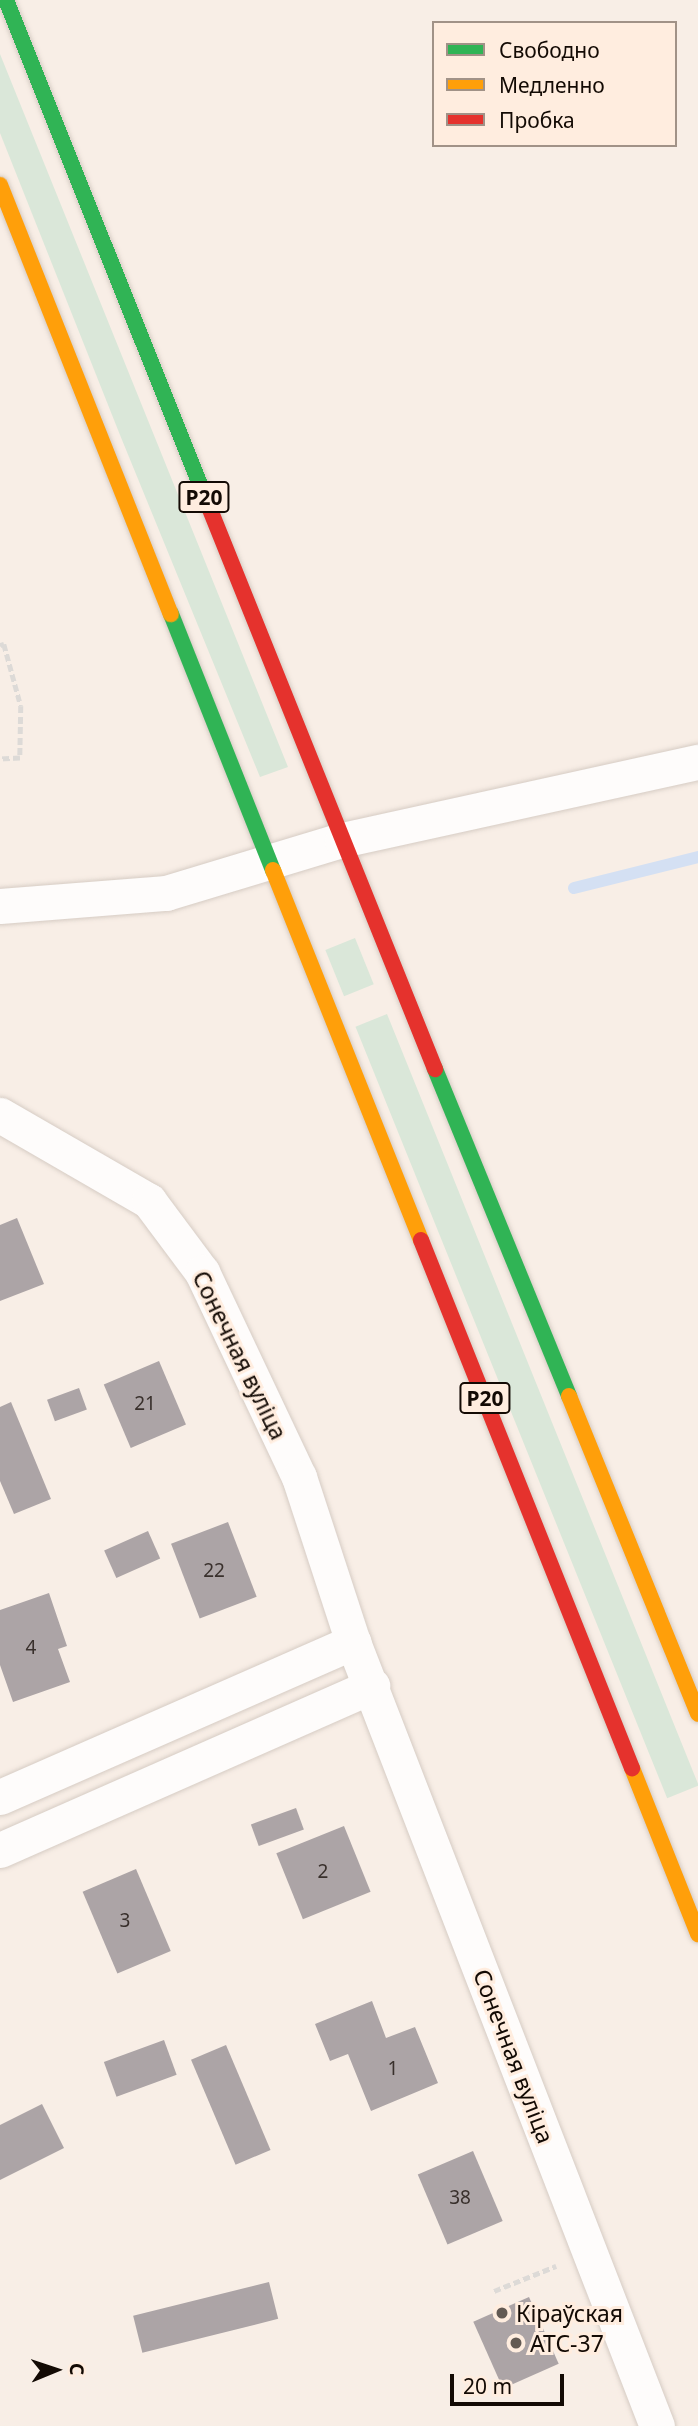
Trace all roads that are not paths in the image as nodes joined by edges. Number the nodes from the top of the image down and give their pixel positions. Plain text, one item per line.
1 (6, 0) edge
2 (0, 185) edge
3 (698, 762) edge
4 (342, 839) junction
5 (270, 862) junction
6 (0, 906) edge
7 (0, 1115) edge
8 (353, 1642) junction
9 (372, 1686) junction
10 (698, 1714) edge
11 (0, 1797) edge
12 (0, 1850) edge
13 (698, 1934) edge
14 (657, 2426) edge

1 - 4 main road, Р20
2 - 5 main road, Р20
3 - 4 street
4 - 5 street
4 - 10 main road, Р20
5 - 6 street
5 - 13 main road, Р20
7 - 8 street, Сонечная вуліца
8 - 9 street, Сонечная вуліца
8 - 11 street
9 - 12 street
9 - 14 street, Сонечная вуліца

